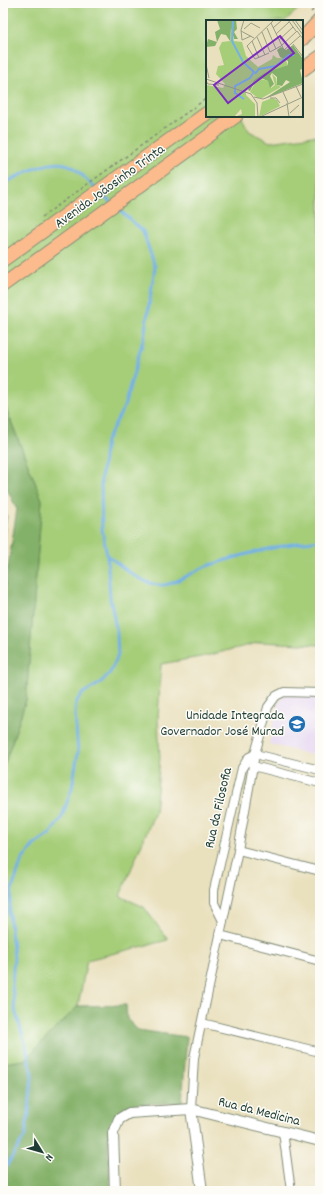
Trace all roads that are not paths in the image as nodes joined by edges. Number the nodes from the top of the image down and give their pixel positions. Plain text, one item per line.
1 (320, 20) edge
2 (320, 31) edge
3 (303, 38) edge
4 (303, 43) edge
5 (320, 57) edge
6 (320, 63) edge
7 (303, 70) edge
8 (303, 71) edge
9 (206, 113) edge
10 (235, 117) edge
11 (3, 260) edge
12 (3, 285) edge
13 (320, 692) edge
14 (255, 754) junction
15 (253, 766) junction
16 (320, 770) edge
17 (320, 783) edge
18 (238, 850) junction
19 (320, 871) edge
20 (223, 921) junction
21 (220, 935) junction
22 (320, 961) edge
23 (202, 1023) junction
24 (320, 1052) edge
25 (191, 1109) junction
26 (284, 1132) junction
27 (320, 1141) edge
28 (115, 1191) edge
29 (202, 1191) edge
30 (290, 1191) edge

1 - 3 main road
2 - 4 main road
5 - 7 main road
6 - 8 main road
9 - 11 main road, Avenida Joãosinho Trinta
10 - 12 main road, Avenida Joãosinho Trinta
13 - 14 street
14 - 15 street, Rua da Filosofia
14 - 16 street
14 - 20 street, Rua da Filosofia
15 - 17 street
15 - 18 street, Rua da Filosofia
18 - 19 street
18 - 20 street, Rua da Filosofia
20 - 21 street, Rua da Filosofia
21 - 22 street
21 - 23 street, Rua da Filosofia
23 - 24 street
23 - 25 street, Rua da Filosofia
25 - 26 street, Rua da Medicina
25 - 28 street, Rua da Medicina
25 - 29 street, Rua da Filosofia
26 - 27 street, Rua da Medicina
26 - 30 street

